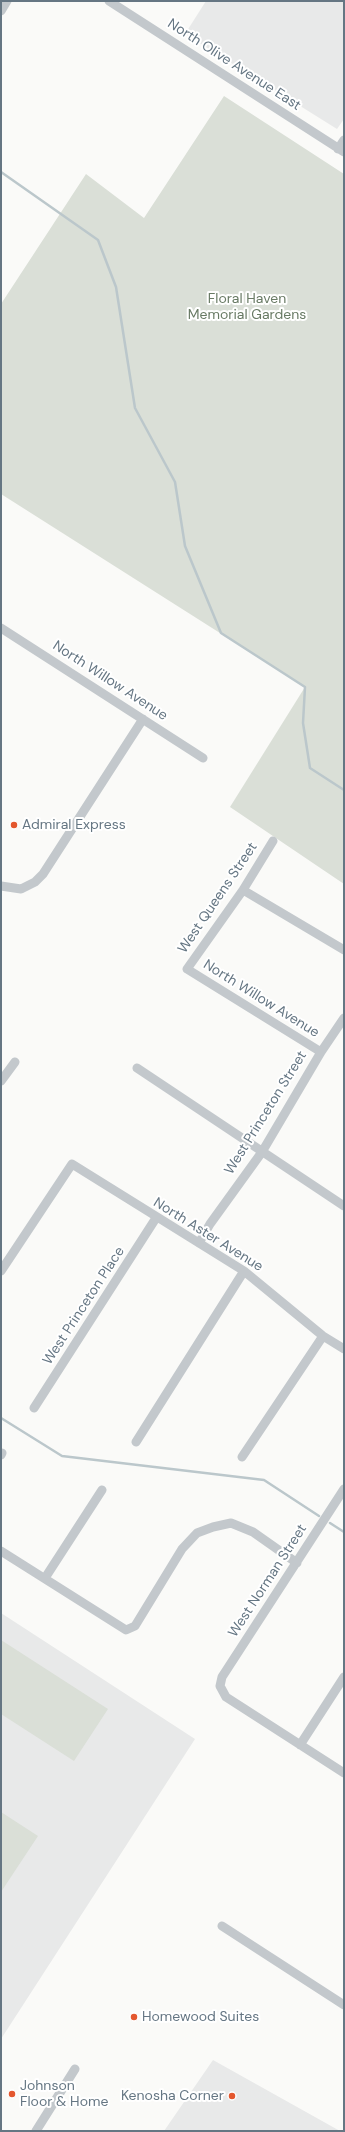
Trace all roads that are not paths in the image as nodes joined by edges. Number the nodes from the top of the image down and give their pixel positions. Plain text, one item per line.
1 (7, 1) edge
2 (109, 1) edge
3 (1, 11) edge
4 (344, 140) edge
5 (341, 150) edge
6 (1, 628) edge
7 (143, 719) junction
8 (203, 758) dead end
9 (273, 841) dead end
10 (2, 887) edge
11 (243, 890) junction
12 (344, 950) edge
13 (187, 969) joint
14 (344, 1018) edge
15 (321, 1052) junction
16 (15, 1062) dead end
17 (137, 1068) dead end
18 (1, 1081) edge
19 (262, 1152) junction
20 (344, 1206) edge
21 (156, 1218) junction
22 (199, 1243) junction
23 (1, 1271) edge
24 (244, 1271) junction
25 (323, 1336) junction
26 (344, 1349) edge
27 (34, 1408) dead end
28 (136, 1442) dead end
29 (242, 1457) dead end
30 (344, 1489) edge
31 (102, 1490) dead end
32 (1, 1550) edge
33 (296, 1563) junction
34 (45, 1578) junction
35 (344, 1677) edge
36 (300, 1745) junction
37 (344, 1773) edge
38 (222, 1926) dead end
39 (344, 2005) edge
40 (75, 2069) dead end
41 (36, 2131) edge

1 - 3 street
2 - 5 street, North Olive Avenue East
4 - 5 street
6 - 7 street, North Willow Avenue
7 - 8 street, North Willow Avenue
7 - 10 street
9 - 11 street, West Queens Street
11 - 12 street
11 - 13 street, West Queens Street
13 - 15 street, North Willow Avenue
14 - 15 street, West Princeton Street
15 - 19 street, West Princeton Street
16 - 18 street
17 - 19 street
19 - 20 street
19 - 22 street, West Princeton Street
21 - 22 street, North Aster Avenue
21 - 23 street, North Aster Avenue
21 - 27 street, West Princeton Place
22 - 24 street, North Aster Avenue
24 - 25 street, North Aster Avenue
24 - 28 street
25 - 26 street, North Aster Avenue
25 - 29 street
30 - 33 street, West Norman Street
31 - 34 street
32 - 34 street
33 - 34 street
33 - 36 street, West Norman Street
35 - 36 street
36 - 37 street
38 - 39 street
40 - 41 street

